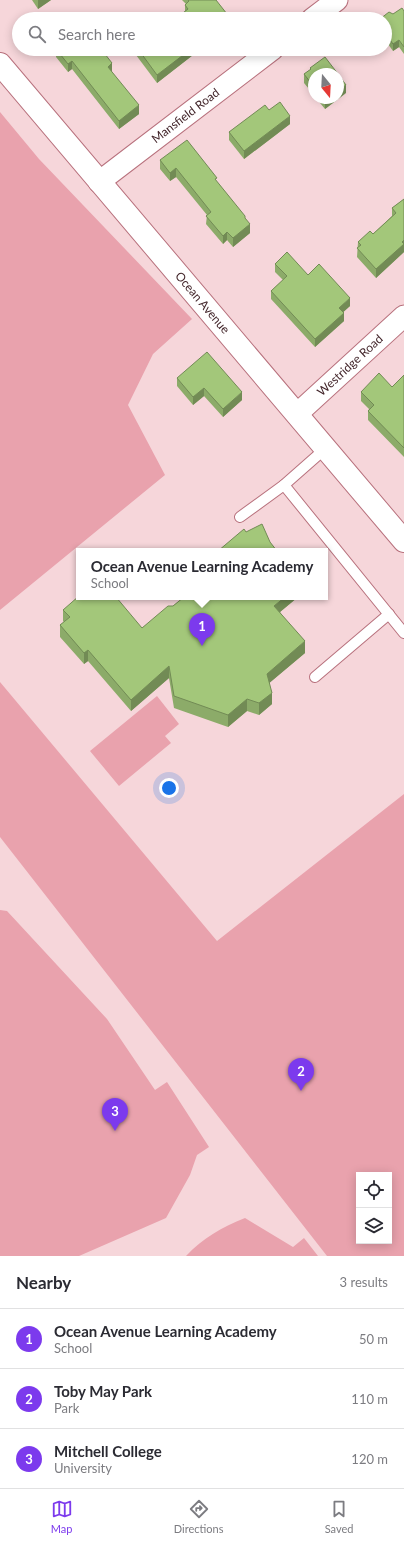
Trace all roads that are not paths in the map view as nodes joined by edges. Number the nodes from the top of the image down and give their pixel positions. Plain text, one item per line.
1 (337, 0) edge
2 (321, 12) edge
3 (264, 56) edge
4 (0, 64) edge
5 (99, 182) junction
6 (404, 316) edge
7 (297, 414) junction
8 (326, 448) junction
9 (284, 485) junction
10 (240, 516) dead end
11 (404, 541) edge
12 (389, 614) junction
13 (404, 633) edge
14 (315, 676) dead end

1 - 2 street
3 - 5 street, Mansfield Road
4 - 5 main road, Ocean Avenue
5 - 7 main road, Ocean Avenue
6 - 7 street, Westridge Road
7 - 8 main road, Ocean Avenue
8 - 9 lane
8 - 11 main road, Ocean Avenue
9 - 10 lane
9 - 12 lane
12 - 13 lane
12 - 14 lane

